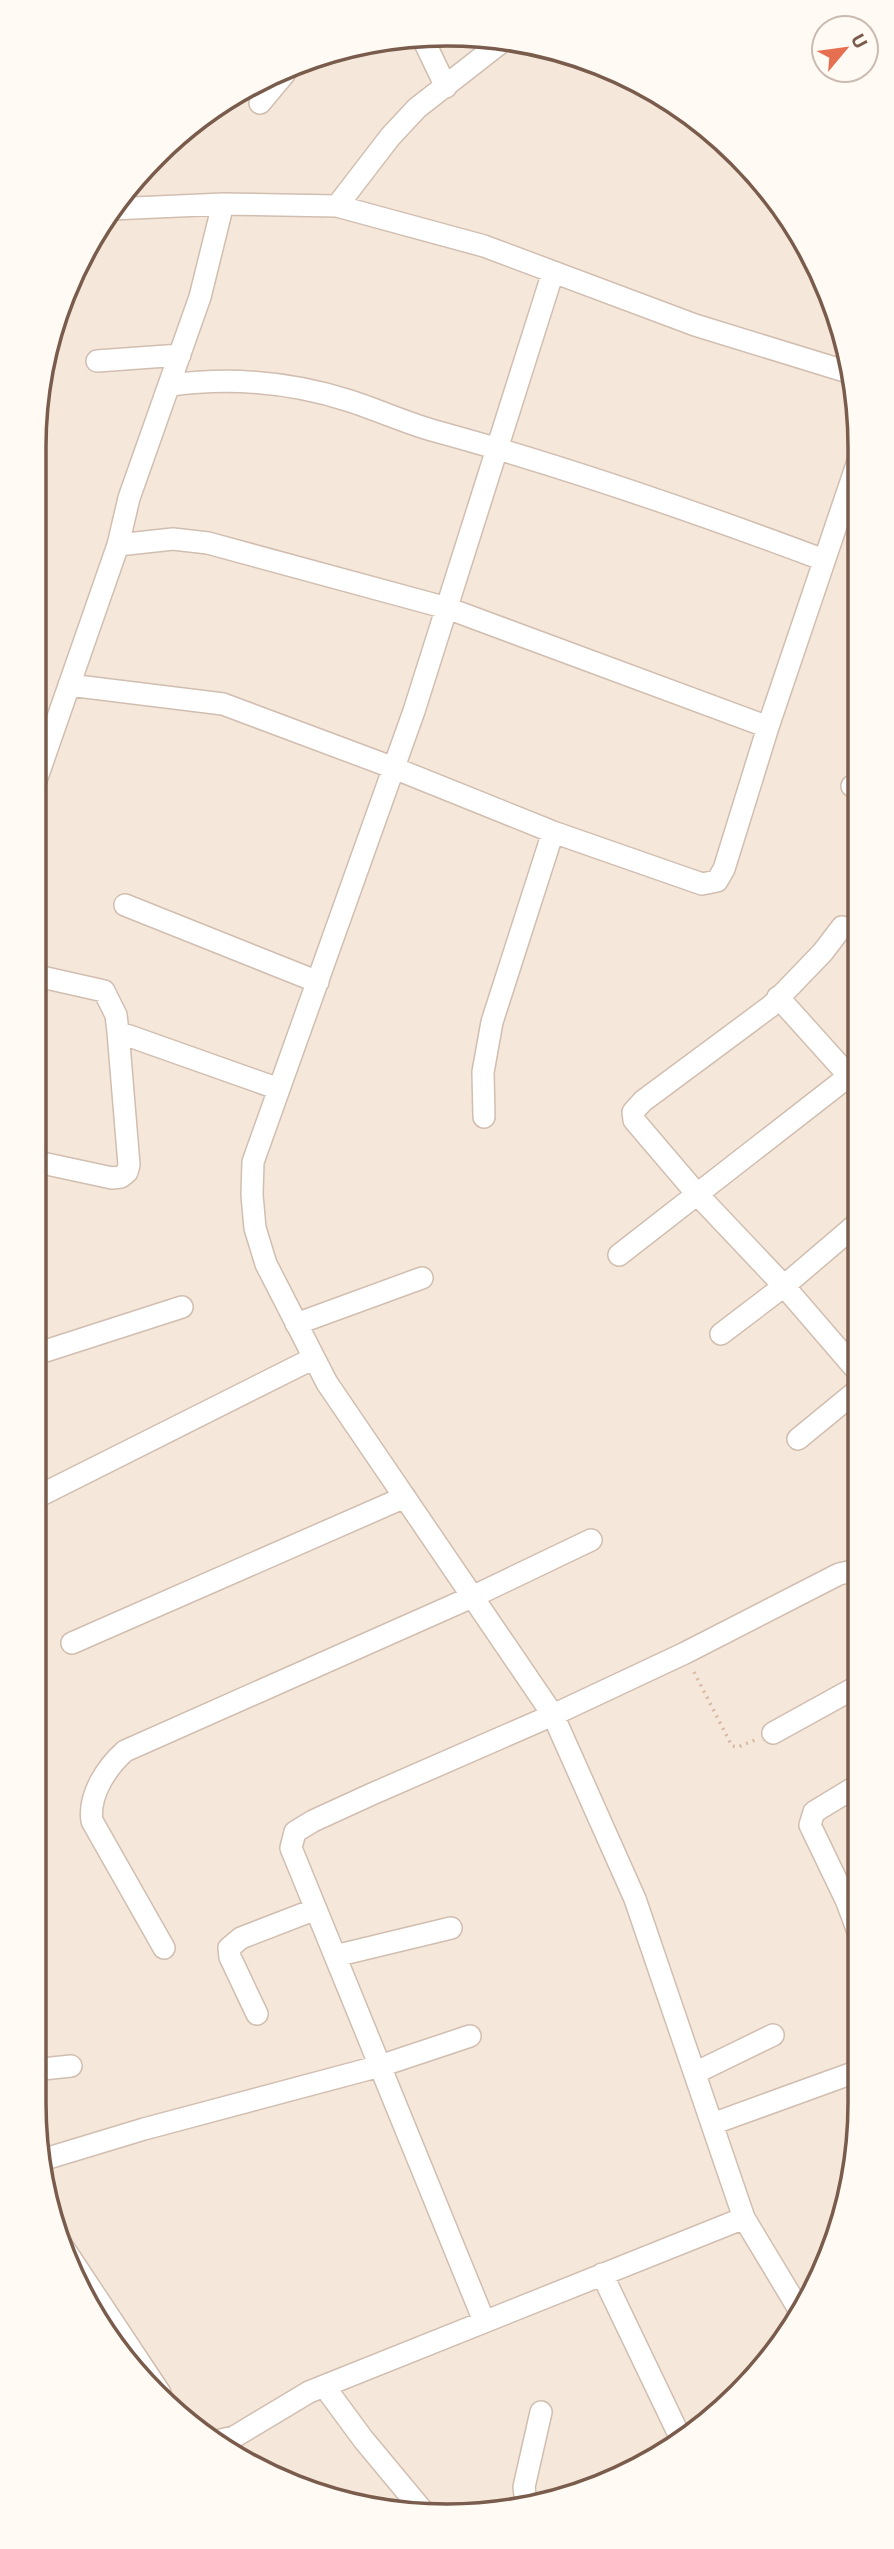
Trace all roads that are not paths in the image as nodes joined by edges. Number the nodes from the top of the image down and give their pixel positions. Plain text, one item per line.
1 (426, 46) edge
2 (494, 48) edge
3 (276, 84) edge
4 (446, 87) junction
5 (260, 103) dead end
6 (223, 204) junction
7 (337, 206) junction
8 (124, 208) edge
9 (553, 272) junction
10 (180, 355) junction
11 (97, 361) dead end
12 (841, 370) edge
13 (171, 385) junction
14 (499, 448) junction
15 (848, 490) edge
16 (118, 545) junction
17 (824, 560) junction
18 (447, 608) junction
19 (69, 685) junction
20 (768, 727) junction
21 (46, 751) edge
22 (394, 768) junction
23 (553, 832) junction
24 (125, 905) dead end
25 (842, 928) dead end
26 (46, 978) edge
27 (318, 982) junction
28 (778, 998) junction
29 (118, 1032) junction
30 (848, 1075) edge
31 (848, 1086) edge
32 (279, 1089) junction
33 (484, 1117) dead end
34 (46, 1164) edge
35 (697, 1194) junction
36 (848, 1231) edge
37 (619, 1255) dead end
38 (422, 1278) dead end
39 (783, 1286) junction
40 (182, 1307) dead end
41 (296, 1324) junction
42 (721, 1334) dead end
43 (46, 1351) edge
44 (314, 1358) junction
45 (848, 1360) edge
46 (848, 1399) edge
47 (798, 1439) dead end
48 (46, 1492) edge
49 (405, 1497) junction
50 (591, 1540) dead end
51 (848, 1572) edge
52 (472, 1597) junction
53 (72, 1643) dead end
54 (848, 1691) edge
55 (553, 1716) junction
56 (773, 1732) road end
57 (848, 1791) edge
58 (848, 1898) edge
59 (316, 1909) junction
60 (451, 1928) dead end
61 (164, 1948) dead end
62 (335, 1956) junction
63 (257, 2014) dead end
64 (773, 2035) dead end
65 (470, 2036) dead end
66 (71, 2066) dead end
67 (380, 2066) junction
68 (46, 2069) edge
69 (695, 2073) junction
70 (848, 2075) edge
71 (712, 2124) junction
72 (50, 2158) edge
73 (744, 2218) junction
74 (602, 2274) junction
75 (95, 2295) edge
76 (795, 2303) edge
77 (484, 2321) junction
78 (132, 2351) edge
79 (324, 2386) junction
80 (541, 2412) dead end
81 (677, 2431) edge
82 (230, 2440) edge
83 (525, 2496) edge
84 (416, 2502) edge

1 - 4 street
2 - 4 street
3 - 5 street
4 - 7 street
6 - 7 street
6 - 8 street
6 - 10 street
7 - 9 street
9 - 12 street
9 - 14 street
10 - 11 street
10 - 13 street
13 - 14 street
13 - 16 street
14 - 17 street
14 - 18 street
15 - 17 street
16 - 18 street
16 - 19 street
17 - 20 street
18 - 20 street
18 - 22 street
19 - 21 street
19 - 22 street
20 - 23 street
22 - 23 street
22 - 27 street
23 - 33 street
24 - 27 street
25 - 28 street
26 - 29 street
27 - 32 street
28 - 30 street
28 - 35 street
29 - 32 street
29 - 34 street
31 - 35 street
32 - 41 street
35 - 37 street
35 - 39 street
36 - 39 street
38 - 41 street
39 - 42 street
39 - 45 street
40 - 43 street
41 - 44 street
44 - 48 street
44 - 49 street
46 - 47 street
49 - 52 street
49 - 53 street
50 - 52 street
51 - 55 street
52 - 55 street
52 - 61 street
54 - 56 street
55 - 59 street
55 - 69 street
57 - 58 street
59 - 62 street
59 - 63 street
60 - 62 street
62 - 67 street
64 - 69 street
65 - 67 street
66 - 68 street
67 - 72 street
67 - 77 street
69 - 71 street
70 - 71 street
71 - 73 street
73 - 74 street
73 - 76 street
74 - 77 street
74 - 81 street
75 - 78 street
77 - 79 street
79 - 82 street
79 - 84 street
80 - 83 street

